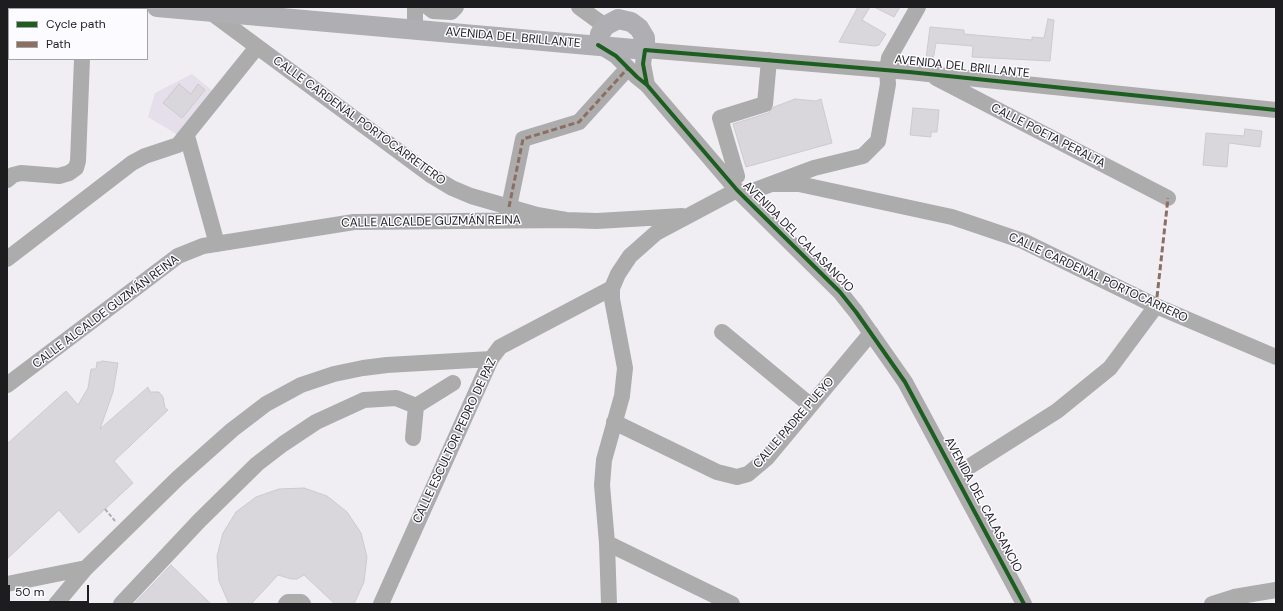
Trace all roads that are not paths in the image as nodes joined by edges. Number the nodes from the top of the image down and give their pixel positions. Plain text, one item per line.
1 (157, 7) edge
2 (415, 7) edge
3 (428, 7) edge
4 (456, 7) edge
5 (579, 7) edge
6 (918, 7) edge
7 (209, 11) junction
8 (631, 15) edge
9 (607, 16) edge
10 (415, 30) junction
11 (598, 45) junction
12 (257, 48) junction
13 (645, 50) junction
14 (82, 60) edge
15 (769, 60) junction
16 (628, 68) junction
17 (887, 70) junction
18 (928, 74) junction
19 (647, 85) junction
20 (1276, 110) edge
21 (187, 136) junction
22 (7, 180) edge
23 (775, 184) junction
24 (736, 189) junction
25 (1168, 198) dead end
26 (486, 201) junction
27 (509, 207) junction
28 (686, 216) junction
29 (566, 220) junction
30 (484, 221) junction
31 (217, 244) junction
32 (7, 259) edge
33 (612, 288) junction
34 (1156, 306) junction
35 (722, 332) dead end
36 (871, 333) junction
37 (1276, 357) edge
38 (491, 358) junction
39 (453, 383) dead end
40 (7, 385) edge
41 (810, 405) junction
42 (416, 406) junction
43 (614, 422) junction
44 (413, 438) dead end
45 (956, 475) junction
46 (607, 543) junction
47 (86, 568) junction
48 (7, 584) edge
49 (1276, 590) edge
50 (56, 604) edge
51 (121, 604) edge
52 (286, 604) edge
53 (303, 604) edge
54 (381, 604) edge
55 (610, 604) edge
56 (732, 604) edge
57 (1024, 604) edge
58 (1212, 604) edge

1 - 7 main road, AVENIDA DEL BRILLANTE
2 - 10 street
3 - 4 street
5 - 9 street
6 - 17 street, CALLE CARDENAL PORTOCARRERO
7 - 10 main road, AVENIDA DEL BRILLANTE
7 - 12 street, CALLE CARDENAL PORTOCARRETERO
8 - 9 main road
8 - 13 main road
9 - 11 main road
10 - 11 main road, AVENIDA DEL BRILLANTE
11 - 13 main road, AVENIDA DEL BRILLANTE
11 - 16 street, AVENIDA DEL CALASANCIO
12 - 21 street
12 - 26 street, CALLE CARDENAL PORTOCARRETERO
13 - 15 street, AVENIDA DEL BRILLANTE
13 - 19 street, AVENIDA DEL CALASANCIO
14 - 22 street
15 - 17 street, AVENIDA DEL BRILLANTE
15 - 24 street
16 - 19 street, AVENIDA DEL CALASANCIO
16 - 27 street
17 - 18 street, AVENIDA DEL BRILLANTE
17 - 23 street, CALLE CARDENAL PORTOCARRERO
18 - 20 street, AVENIDA DEL BRILLANTE
18 - 25 street, CALLE POETA PERALTA
19 - 24 street, AVENIDA DEL CALASANCIO
21 - 31 street
21 - 32 street
23 - 24 street, CALLE CARDENAL PORTOCARRERO
23 - 34 street, CALLE CARDENAL PORTOCARRERO
24 - 28 street
24 - 36 street, AVENIDA DEL CALASANCIO
26 - 27 street, CALLE CARDENAL PORTOCARRETERO
26 - 30 street
27 - 29 street, CALLE CARDENAL PORTOCARRETERO
28 - 29 street, CALLE CARDENAL PORTOCARRETERO
28 - 33 street
29 - 30 street, CALLE ALCALDE GUZMÁN REINA
30 - 31 street, CALLE ALCALDE GUZMÁN REINA
31 - 40 street, CALLE ALCALDE GUZMÁN REINA
33 - 38 street, CALLE ESCULTOR PEDRO DE PAZ
33 - 43 street
34 - 37 street, CALLE CARDENAL PORTOCARRERO
34 - 45 street
35 - 41 street
36 - 41 street, CALLE PADRE PUEYO
36 - 45 street, AVENIDA DEL CALASANCIO
38 - 47 street
38 - 54 street, CALLE ESCULTOR PEDRO DE PAZ
39 - 42 street
41 - 43 street, CALLE PADRE PUEYO
42 - 44 street
42 - 51 street
43 - 46 street
45 - 57 street, AVENIDA DEL CALASANCIO
46 - 55 street
46 - 56 street
47 - 48 street
47 - 50 street
49 - 58 street
52 - 53 street

